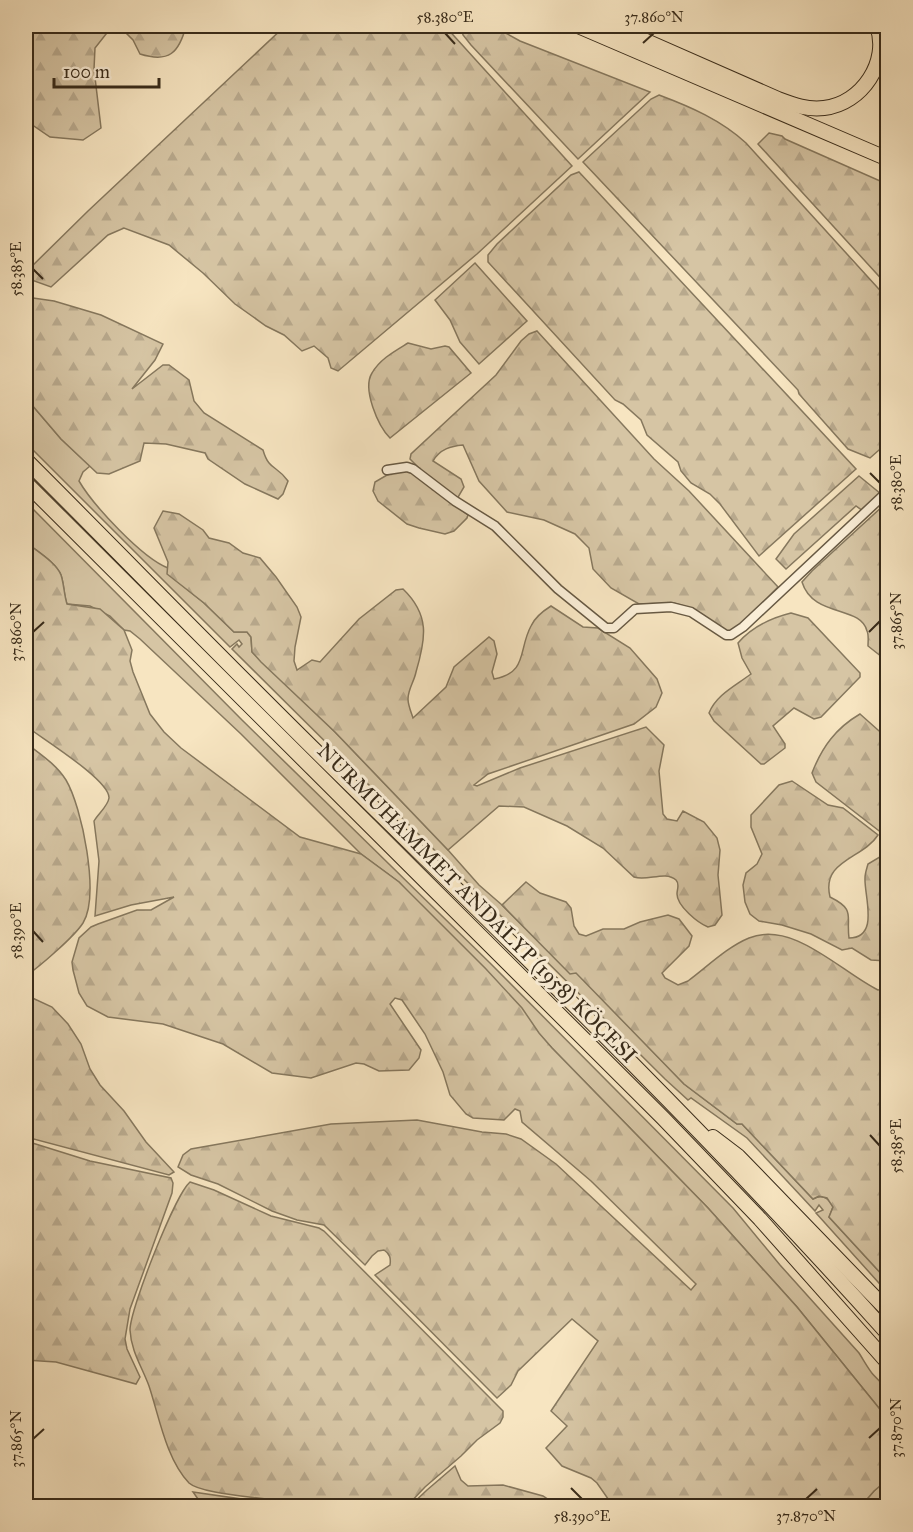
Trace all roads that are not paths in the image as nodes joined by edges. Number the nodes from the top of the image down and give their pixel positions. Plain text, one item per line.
1 (578, 26) edge
2 (612, 26) edge
3 (877, 26) edge
4 (888, 159) edge
5 (26, 460) edge
6 (387, 470) dead end
7 (26, 483) edge
8 (888, 491) edge
9 (673, 1106) junction
10 (888, 1311) edge
11 (888, 1334) edge
12 (888, 1363) edge

1 - 4 main road
2 - 3 main road
5 - 9 main road, NURMUHAMMET ANDALYP (1958) KÖÇESI
6 - 8 street
7 - 12 main road, NURMUHAMMET ANDALYP (1958) KÖÇESI
9 - 10 main road
9 - 11 main road, NURMUHAMMET ANDALYP (1958) KÖÇESI

